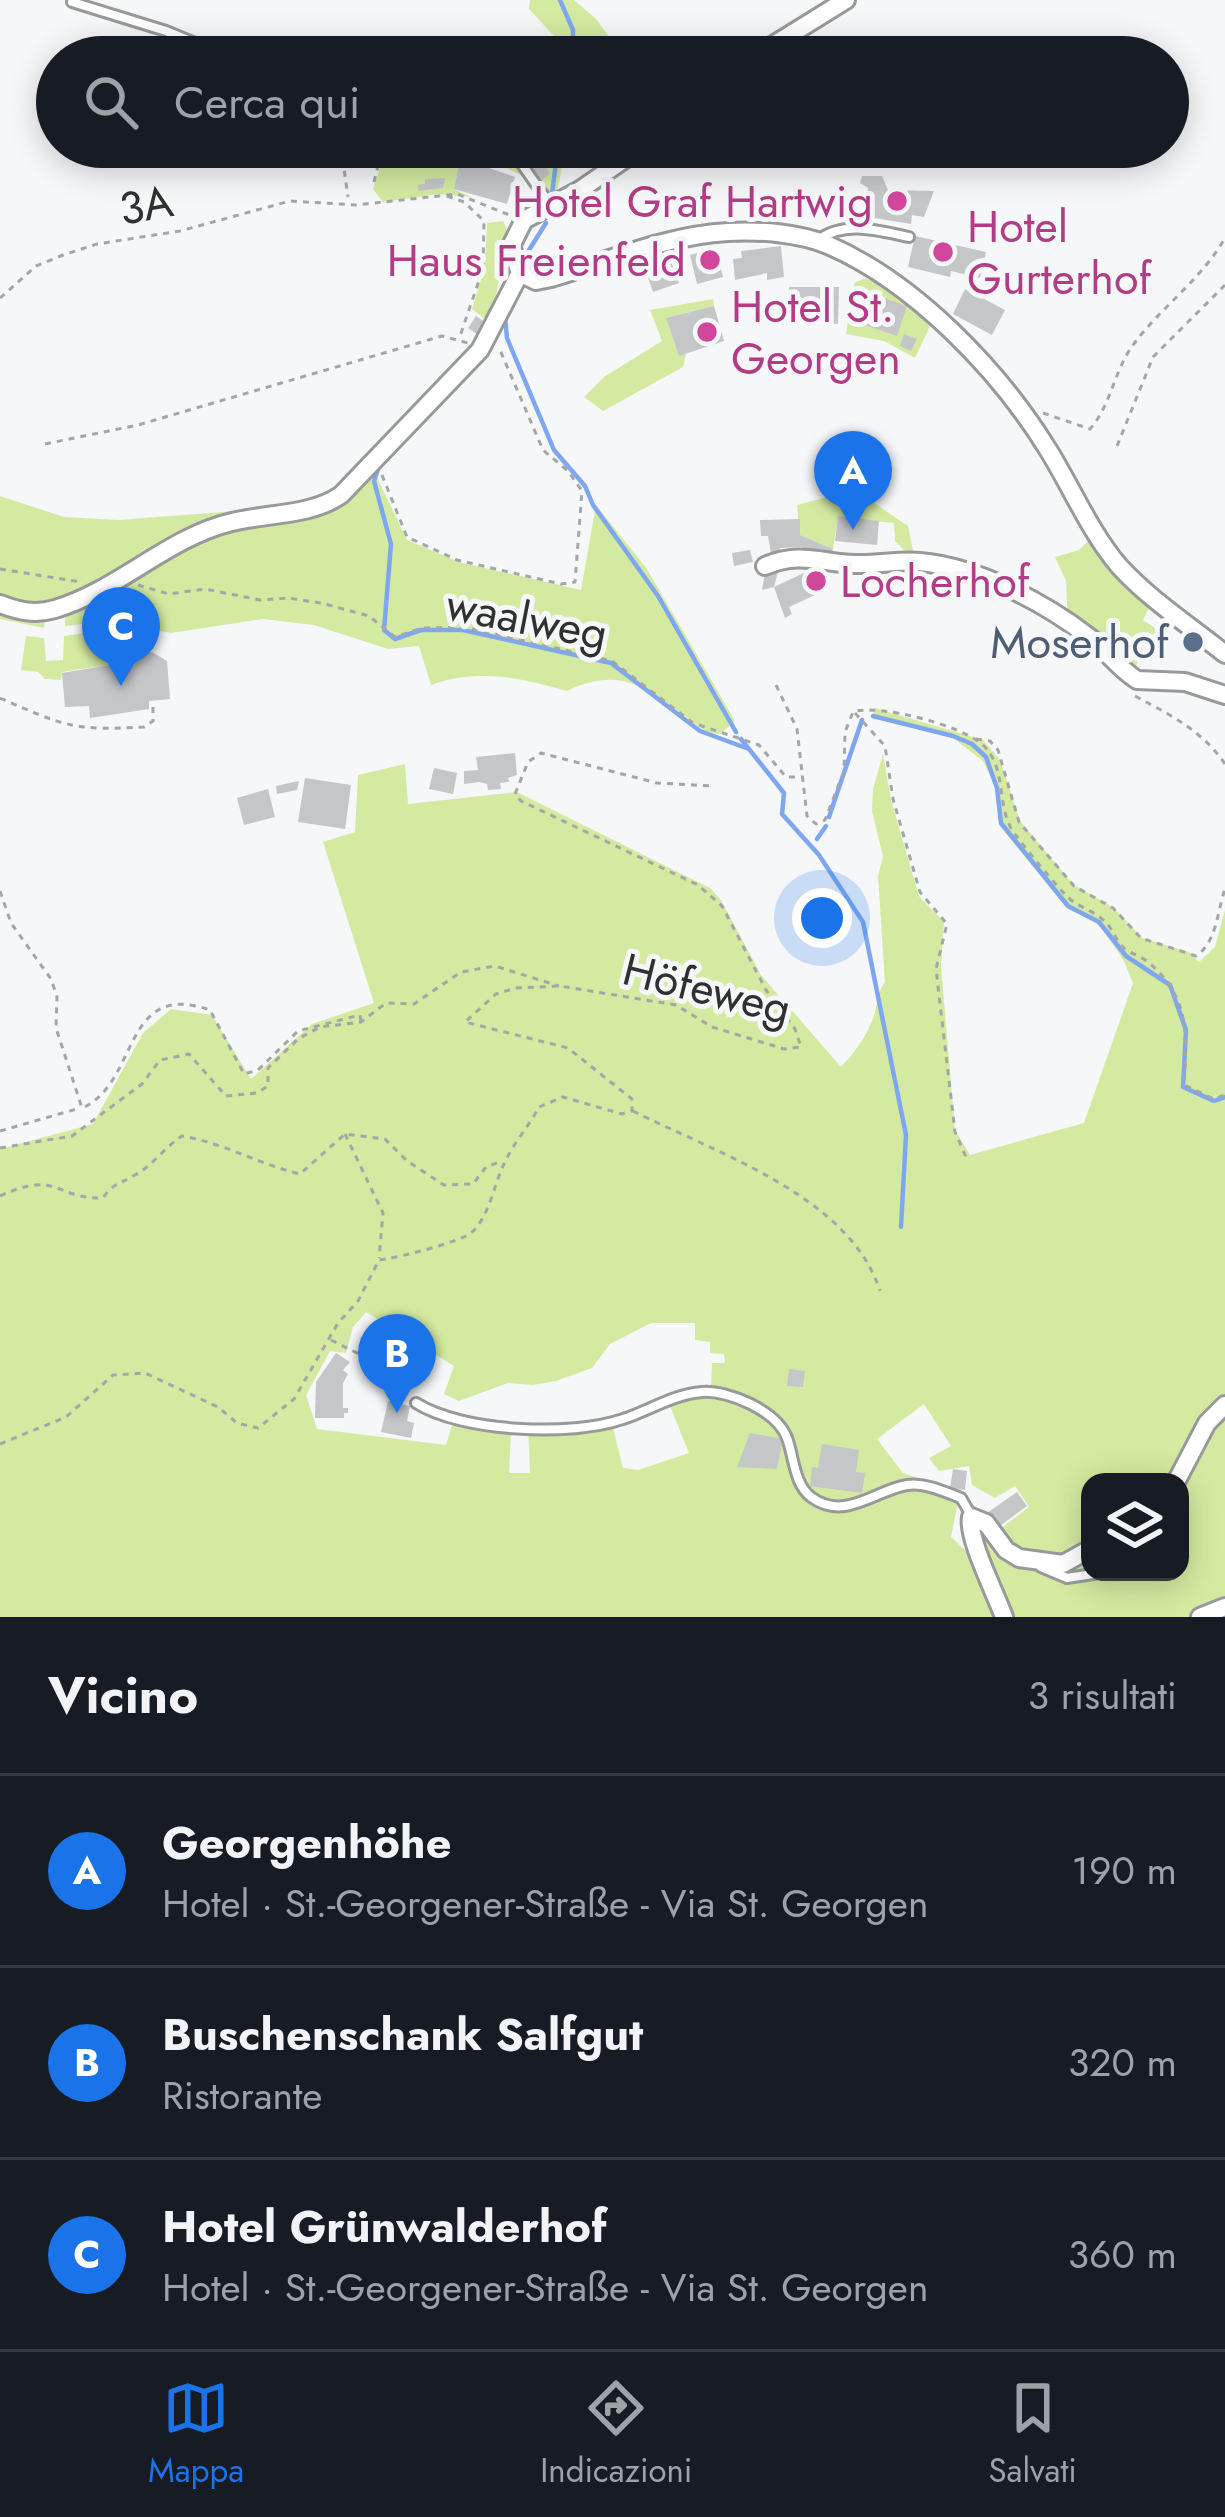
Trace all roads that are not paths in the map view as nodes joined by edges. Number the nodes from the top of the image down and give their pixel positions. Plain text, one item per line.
1 (846, 0) edge
2 (72, 2) edge
3 (178, 36) edge
4 (788, 36) edge
5 (525, 168) edge
6 (610, 168) edge
7 (552, 207) junction
8 (909, 237) dead end
9 (817, 242) junction
10 (520, 273) junction
11 (765, 566) dead end
12 (0, 604) edge
13 (1225, 654) edge
14 (1225, 695) edge
15 (416, 1403) road end
16 (1225, 1405) edge
17 (1181, 1473) edge
18 (971, 1517) junction
19 (1081, 1555) edge
20 (1030, 1560) junction
21 (1081, 1576) edge
22 (1225, 1607) edge
23 (1004, 1617) edge
24 (1200, 1617) edge

1 - 4 street
2 - 3 lane
5 - 7 lane
6 - 7 street
7 - 10 street
8 - 9 lane
9 - 10 street
9 - 13 street
10 - 12 street
11 - 14 street
15 - 18 lane
16 - 17 street
18 - 20 street
18 - 23 street
19 - 20 street
20 - 21 lane
22 - 24 street

